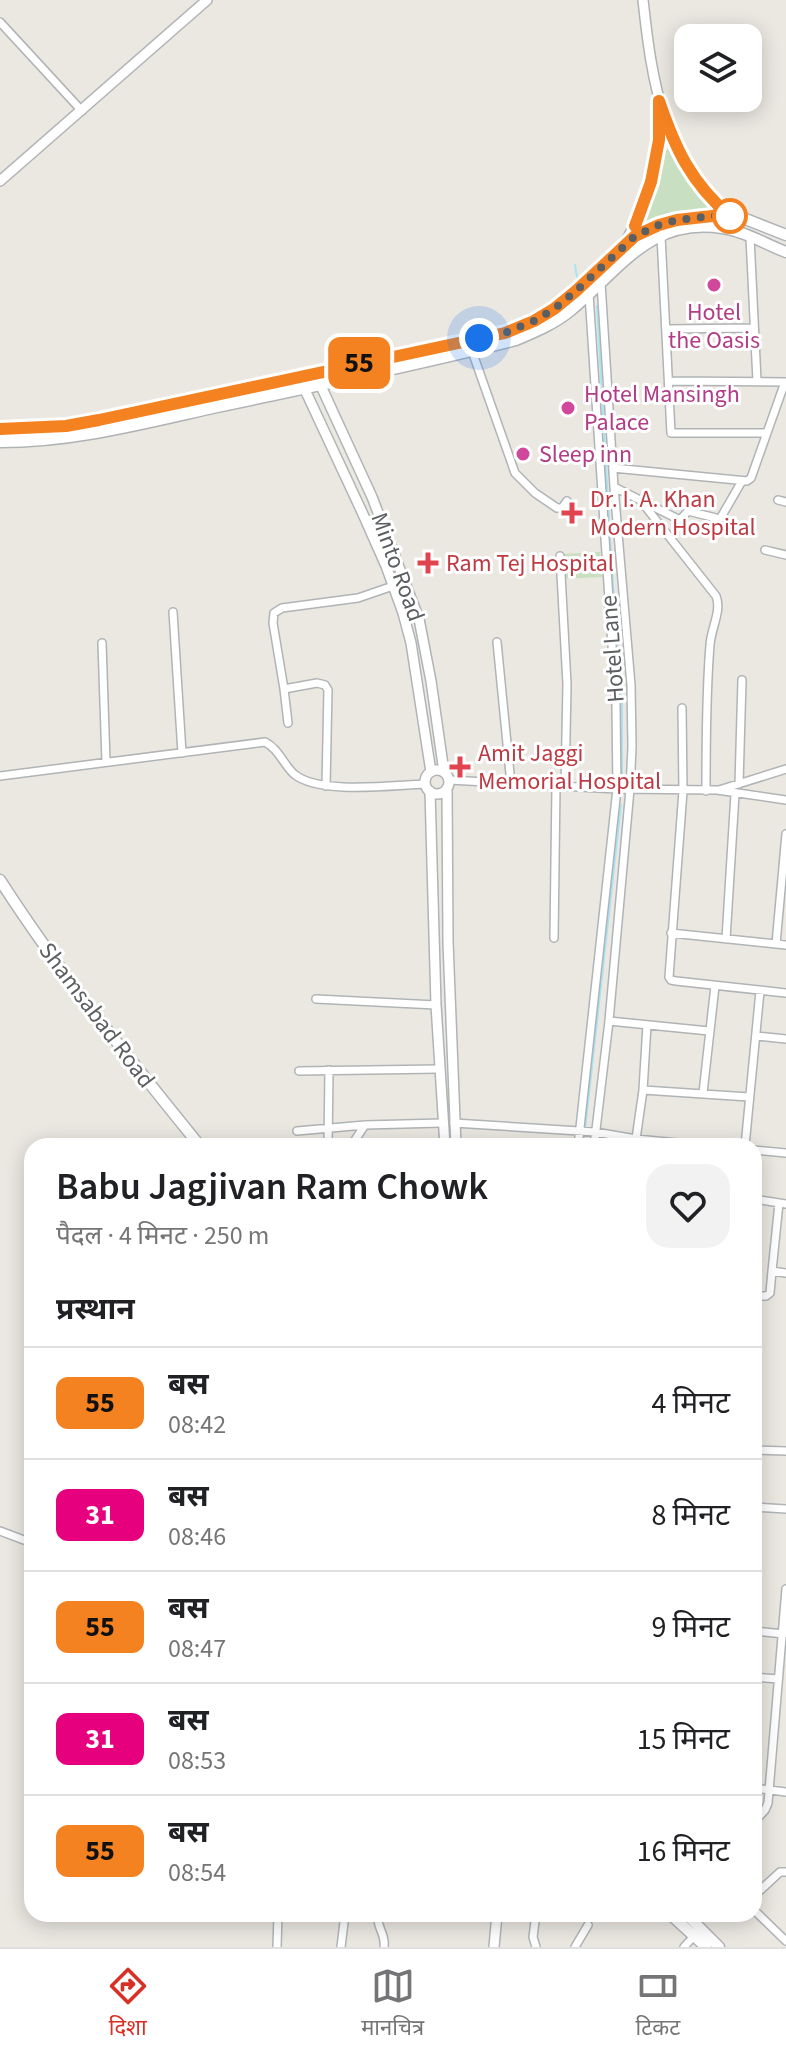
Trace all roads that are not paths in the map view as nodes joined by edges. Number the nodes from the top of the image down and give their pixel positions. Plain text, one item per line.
1 (207, 0) edge
2 (643, 0) edge
3 (0, 22) edge
4 (659, 101) junction
5 (82, 111) junction
6 (0, 181) edge
7 (730, 216) junction
8 (786, 235) edge
9 (661, 236) junction
10 (750, 237) junction
11 (624, 246) junction
12 (786, 252) edge
13 (601, 281) junction
14 (589, 294) junction
15 (754, 328) junction
16 (667, 329) junction
17 (472, 351) junction
18 (315, 373) junction
19 (299, 377) junction
20 (669, 381) junction
21 (757, 381) junction
22 (786, 382) edge
23 (321, 385) junction
24 (306, 389) junction
25 (0, 429) edge
26 (767, 433) junction
27 (0, 442) edge
28 (612, 443) junction
29 (599, 444) junction
30 (613, 468) junction
31 (742, 481) junction
32 (614, 487) junction
33 (567, 501) dead end
34 (641, 501) junction
35 (375, 504) junction
36 (361, 510) junction
37 (765, 550) dead end
38 (786, 555) edge
39 (560, 556) dead end
40 (623, 576) junction
41 (608, 577) junction
42 (393, 586) junction
43 (173, 612) dead end
44 (497, 642) dead end
45 (102, 643) dead end
46 (742, 680) dead end
47 (284, 689) junction
48 (682, 708) dead end
49 (288, 723) dead end
50 (182, 753) junction
51 (106, 762) junction
52 (783, 770) edge
53 (431, 772) junction
54 (0, 776) edge
55 (447, 780) junction
56 (786, 780) edge
57 (511, 784) junction
58 (739, 784) junction
59 (326, 786) junction
60 (560, 787) junction
61 (428, 788) junction
62 (617, 789) junction
63 (630, 789) junction
64 (717, 790) junction
65 (683, 791) junction
66 (706, 791) junction
67 (735, 794) junction
68 (786, 800) edge
69 (786, 834) edge
70 (0, 880) edge
71 (671, 933) junction
72 (554, 938) dead end
73 (726, 939) junction
74 (776, 944) junction
75 (786, 945) edge
76 (715, 986) junction
77 (760, 991) junction
78 (786, 993) edge
79 (316, 999) dead end
80 (436, 1005) junction
81 (609, 1021) junction
82 (647, 1025) junction
83 (709, 1031) junction
84 (756, 1036) junction
85 (786, 1039) edge
86 (439, 1069) junction
87 (329, 1070) junction
88 (299, 1071) dead end
89 (643, 1090) junction
90 (703, 1093) junction
91 (749, 1097) junction
92 (442, 1123) junction
93 (454, 1123) junction
94 (365, 1125) junction
95 (328, 1128) junction
96 (297, 1131) dead end
97 (579, 1131) junction
98 (595, 1132) junction
99 (193, 1138) edge
100 (328, 1138) edge
101 (356, 1138) edge
102 (444, 1138) edge
103 (455, 1138) edge
104 (579, 1138) edge
105 (595, 1138) edge
106 (630, 1138) edge
107 (636, 1138) edge
108 (746, 1138) edge
109 (762, 1151) edge
110 (786, 1153) edge
111 (762, 1200) edge
112 (782, 1203) edge
113 (772, 1271) junction
114 (786, 1273) edge
115 (762, 1296) edge
116 (762, 1450) edge
117 (786, 1451) edge
118 (762, 1508) edge
119 (786, 1509) edge
120 (0, 1531) edge
121 (24, 1540) edge
122 (786, 1589) edge
123 (762, 1632) edge
124 (784, 1634) edge
125 (762, 1678) edge
126 (778, 1679) junction
127 (762, 1789) edge
128 (769, 1790) junction
129 (786, 1792) edge
130 (762, 1813) edge
131 (786, 1872) edge
132 (762, 1889) edge
133 (762, 1918) edge
134 (278, 1922) edge
135 (344, 1922) edge
136 (378, 1922) edge
137 (494, 1922) edge
138 (535, 1922) edge
139 (679, 1922) edge
140 (694, 1922) edge
141 (588, 1925) dead end
142 (694, 1936) junction
143 (786, 1941) edge
144 (277, 1947) edge
145 (341, 1947) edge
146 (384, 1947) edge
147 (494, 1947) edge
148 (536, 1947) edge
149 (575, 1947) edge
150 (684, 1947) edge
151 (706, 1947) edge
152 (719, 1947) edge

1 - 5 street
2 - 4 street
3 - 5 street
4 - 7 street
4 - 11 street
5 - 6 street
7 - 8 main road
7 - 11 main road
9 - 10 main road
9 - 13 main road
9 - 16 street
10 - 12 main road
10 - 15 street
11 - 18 main road
13 - 14 main road
13 - 28 street, Hotel Lane
14 - 17 main road
14 - 29 street, Hotel Lane
15 - 16 street
15 - 21 street
16 - 20 street
17 - 23 main road
17 - 33 street
18 - 19 main road
18 - 23 street, Minto Road
19 - 24 street, Minto Road
19 - 25 main road
20 - 21 street
20 - 26 street
21 - 22 street
22 - 26 street
23 - 24 main road
23 - 35 street, Minto Road
24 - 27 main road
24 - 36 street, Minto Road
26 - 31 street
28 - 29 street
28 - 30 street, Hotel Lane
29 - 41 street, Hotel Lane
30 - 31 street
30 - 32 street, Hotel Lane
31 - 34 street
32 - 34 street
32 - 40 street, Hotel Lane
34 - 66 street
35 - 36 street
35 - 55 street, Minto Road
36 - 42 street, Minto Road
37 - 38 street
39 - 60 street
40 - 41 street
40 - 63 street, Hotel Lane
41 - 62 street, Hotel Lane
42 - 47 street
42 - 53 street, Minto Road
43 - 50 street
44 - 57 street
45 - 51 street
46 - 58 street
47 - 49 street
47 - 59 street
48 - 65 street
50 - 51 street
50 - 59 street
51 - 54 street
52 - 56 street
52 - 58 street
53 - 55 street
53 - 61 street
55 - 57 street
55 - 61 street
55 - 93 street, Minto Road
57 - 60 street
58 - 64 street
59 - 61 street
60 - 62 street
60 - 72 street
61 - 80 street
62 - 63 street
62 - 97 street, Hotel Lane
63 - 65 street
63 - 81 street, Hotel Lane
64 - 66 street
64 - 67 street
65 - 66 street
65 - 71 street
67 - 68 street
67 - 73 street
69 - 74 street
70 - 99 main road, Shamsabad Road
71 - 73 street
71 - 76 street
73 - 74 street
74 - 75 street
76 - 77 street
76 - 83 street
77 - 78 street
77 - 84 street
79 - 80 street
80 - 86 street
81 - 82 street
81 - 98 street, Hotel Lane
82 - 83 street
82 - 89 street
83 - 90 street
84 - 85 street
84 - 91 street
86 - 87 street
86 - 92 street
87 - 88 street
87 - 95 street
89 - 90 street
89 - 107 street
90 - 91 street
91 - 108 street
92 - 94 street
92 - 102 street
93 - 97 street
93 - 103 street, Minto Road
94 - 95 street
94 - 101 street
95 - 96 street
95 - 100 street
97 - 98 street
97 - 104 street, Hotel Lane
98 - 105 street, Hotel Lane
98 - 106 street
109 - 110 street
111 - 112 street
112 - 113 street
113 - 114 street
113 - 115 street
116 - 117 street
118 - 119 street
120 - 121 street
122 - 124 street
123 - 124 street
124 - 126 street
125 - 126 street
126 - 128 street
127 - 128 street
128 - 129 street
128 - 130 street
131 - 132 street
133 - 143 street
134 - 144 street
135 - 145 street
136 - 146 street
137 - 147 street
138 - 148 street
139 - 142 main road
140 - 152 main road
141 - 149 street
142 - 150 street
142 - 151 main road

